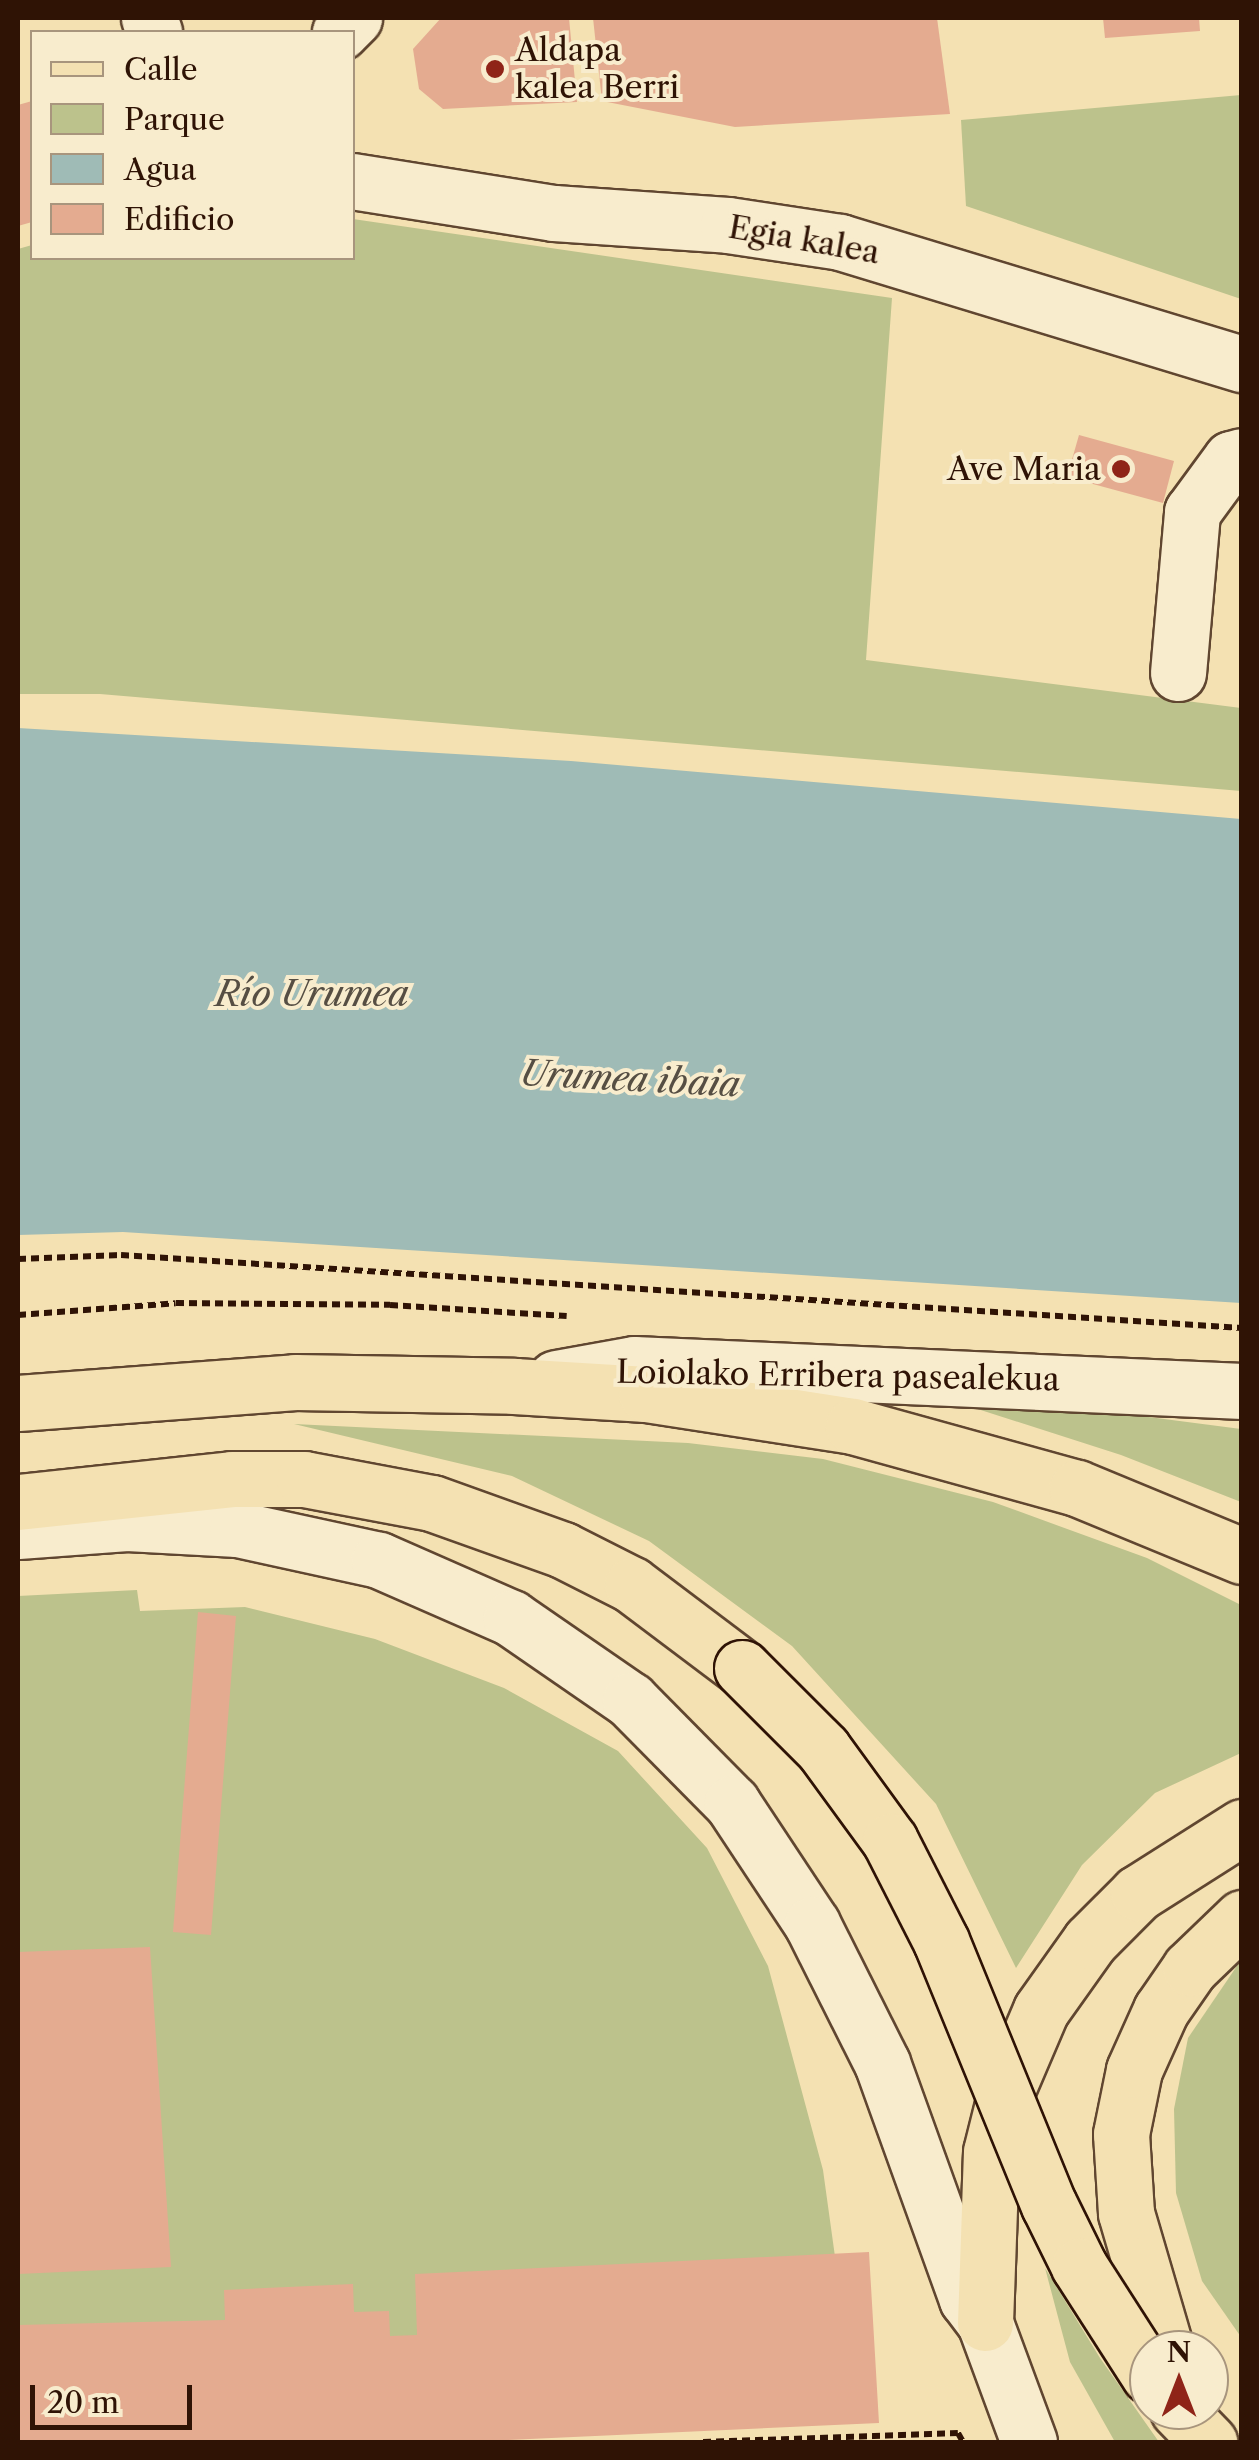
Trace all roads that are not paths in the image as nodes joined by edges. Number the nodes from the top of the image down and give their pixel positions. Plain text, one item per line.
1 (355, 181) edge
2 (1242, 364) edge
3 (1242, 456) edge
4 (1178, 672) dead end
5 (514, 1386) junction
6 (1242, 1390) edge
7 (18, 1402) edge
8 (18, 1502) edge
9 (18, 1531) edge
10 (1242, 1556) edge
11 (1242, 1827) edge
12 (1242, 1918) edge
13 (986, 2323) junction
14 (1160, 2330) edge
15 (1129, 2345) edge
16 (1028, 2442) edge

1 - 2 street, Egia kalea
3 - 4 street
5 - 6 street, Loiolako Erribera pasealekua
5 - 7 main road, Loiolako Erribera pasealekua
5 - 10 main road
8 - 15 main road, bridge
9 - 13 street
11 - 13 main road
12 - 14 main road
13 - 16 street

